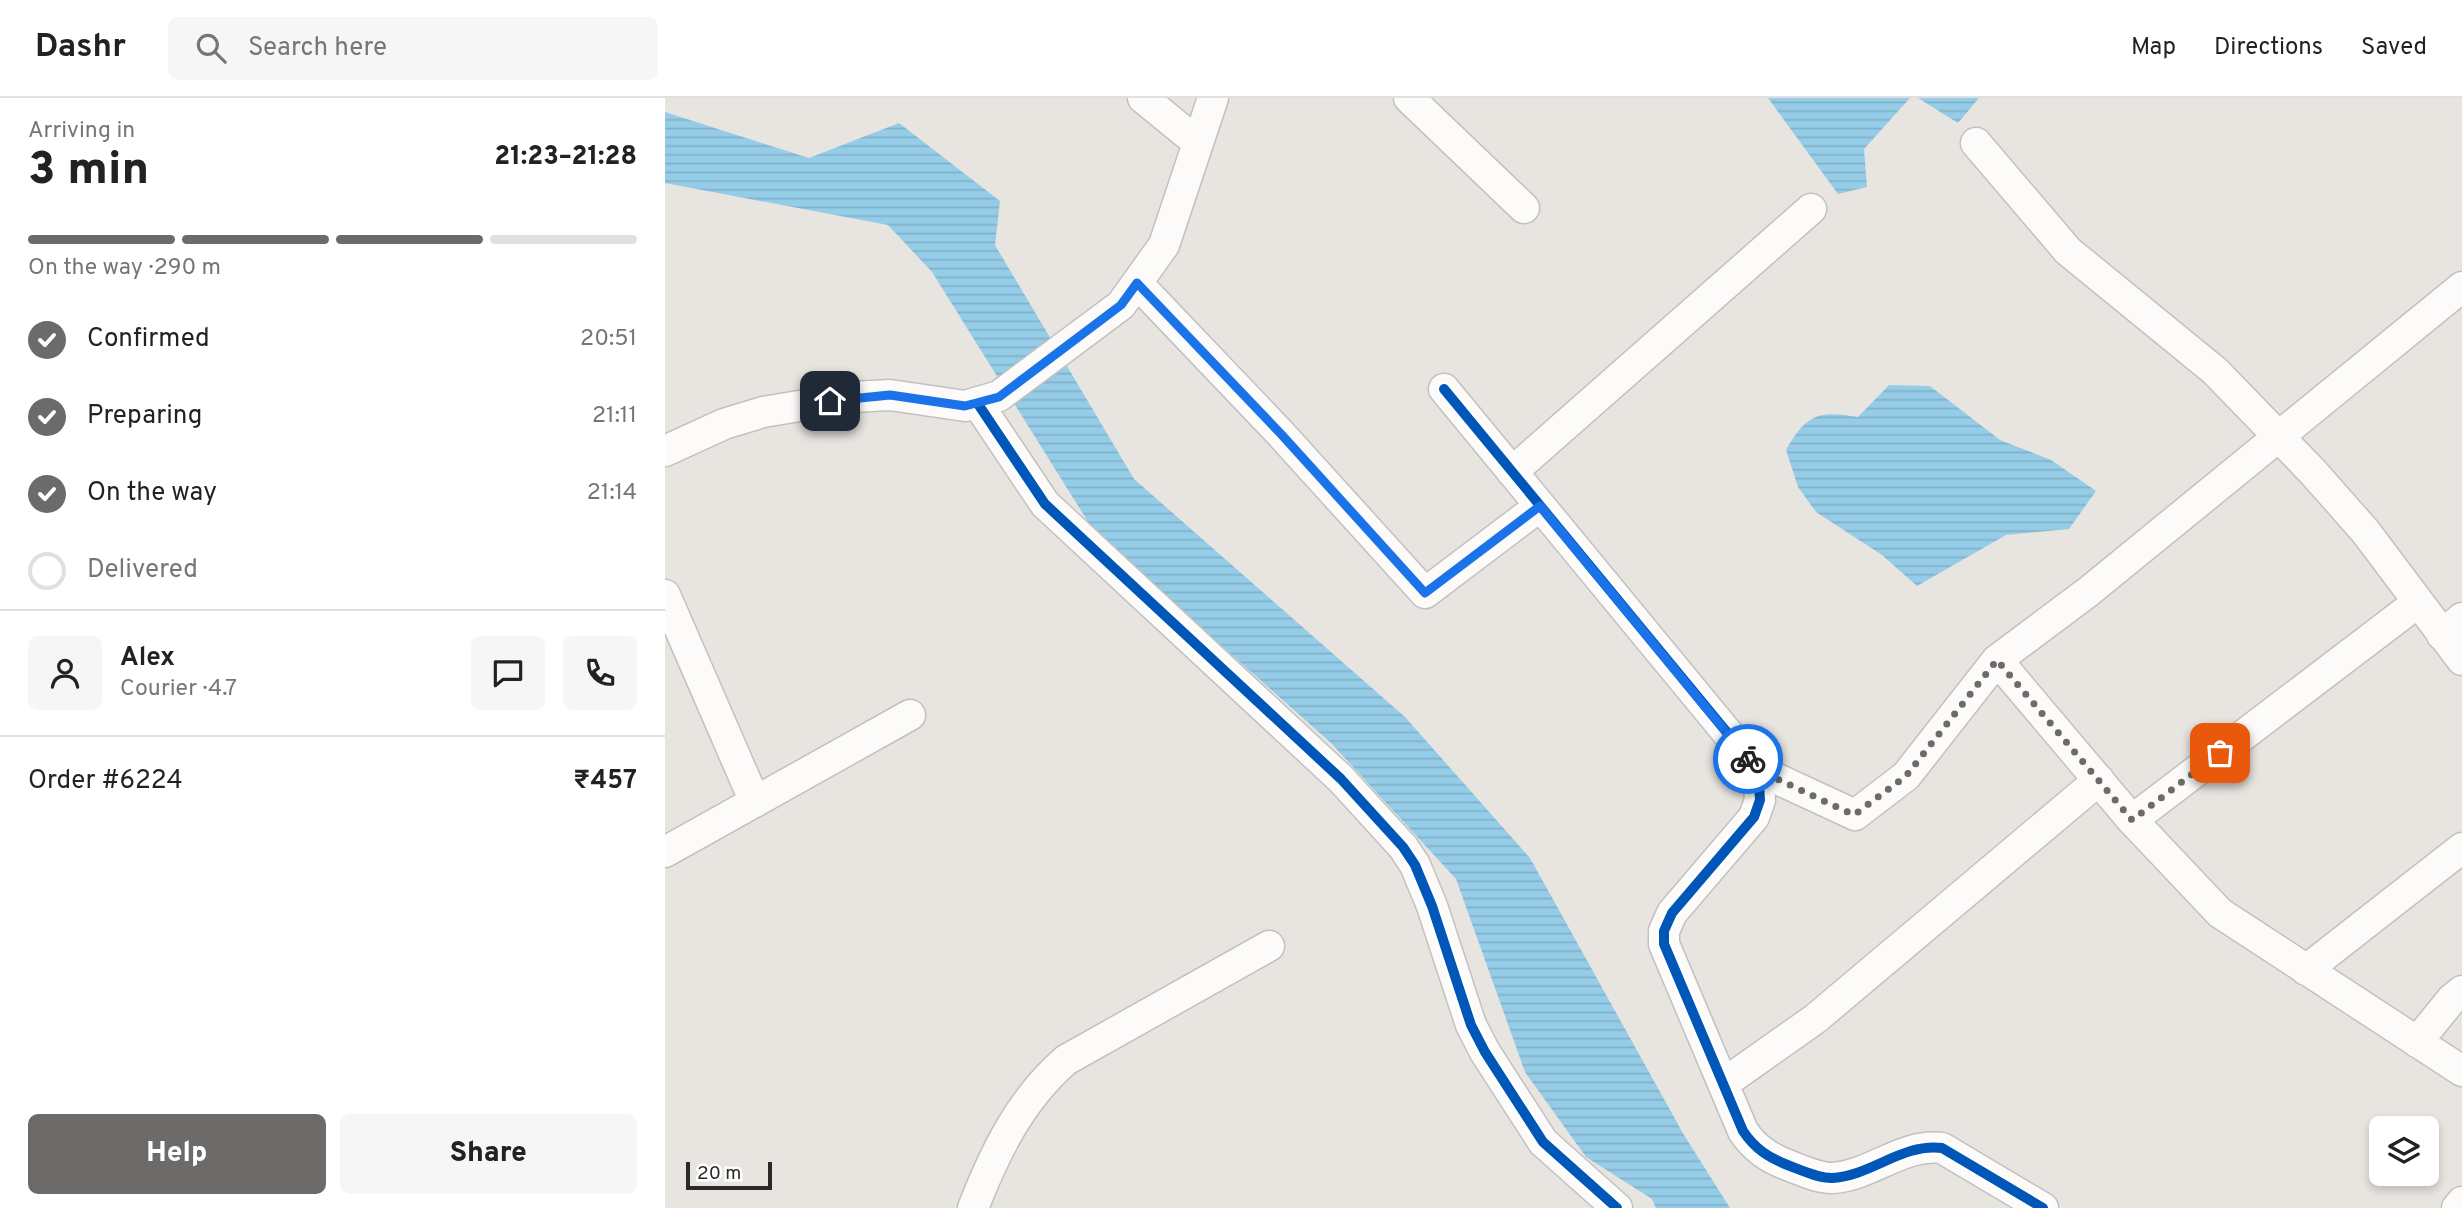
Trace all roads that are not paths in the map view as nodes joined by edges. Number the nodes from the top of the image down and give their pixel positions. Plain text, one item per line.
1 (1143, 98) edge
2 (1213, 98) edge
3 (1409, 98) edge
4 (1198, 143) junction
5 (1976, 143) dead end
6 (1524, 208) dead end
7 (1811, 209) dead end
8 (2462, 287) edge
9 (1129, 294) junction
10 (1444, 389) dead end
11 (988, 400) junction
12 (2279, 436) junction
13 (665, 451) edge
14 (1512, 472) junction
15 (1540, 506) junction
16 (665, 595) edge
17 (2417, 603) junction
18 (2452, 626) edge
19 (1997, 660) junction
20 (2462, 660) edge
21 (910, 715) dead end
22 (1758, 770) junction
23 (2099, 780) junction
24 (755, 803) junction
25 (2132, 820) junction
26 (2462, 848) edge
27 (665, 852) edge
28 (1269, 946) dead end
29 (2306, 970) junction
30 (2462, 991) edge
31 (2417, 1042) junction
32 (2462, 1071) edge
33 (1723, 1084) junction
34 (2462, 1202) edge
35 (973, 1208) edge
36 (1617, 1208) edge
37 (2043, 1208) edge
38 (2457, 1208) edge

1 - 4 street
2 - 4 street
3 - 6 street
4 - 9 street
5 - 12 street
7 - 14 street
8 - 12 street
9 - 11 street
9 - 15 street
10 - 14 street
11 - 13 street
11 - 36 street
12 - 17 street
12 - 19 street
14 - 15 street
15 - 22 street
16 - 24 street
17 - 18 street
17 - 25 street
18 - 20 street
19 - 22 street
19 - 23 street
21 - 24 street
22 - 33 street
23 - 25 street
23 - 33 street
24 - 27 street
25 - 29 street
26 - 29 street
28 - 35 street
29 - 31 street
30 - 31 street
31 - 32 street
33 - 37 street
34 - 38 street

